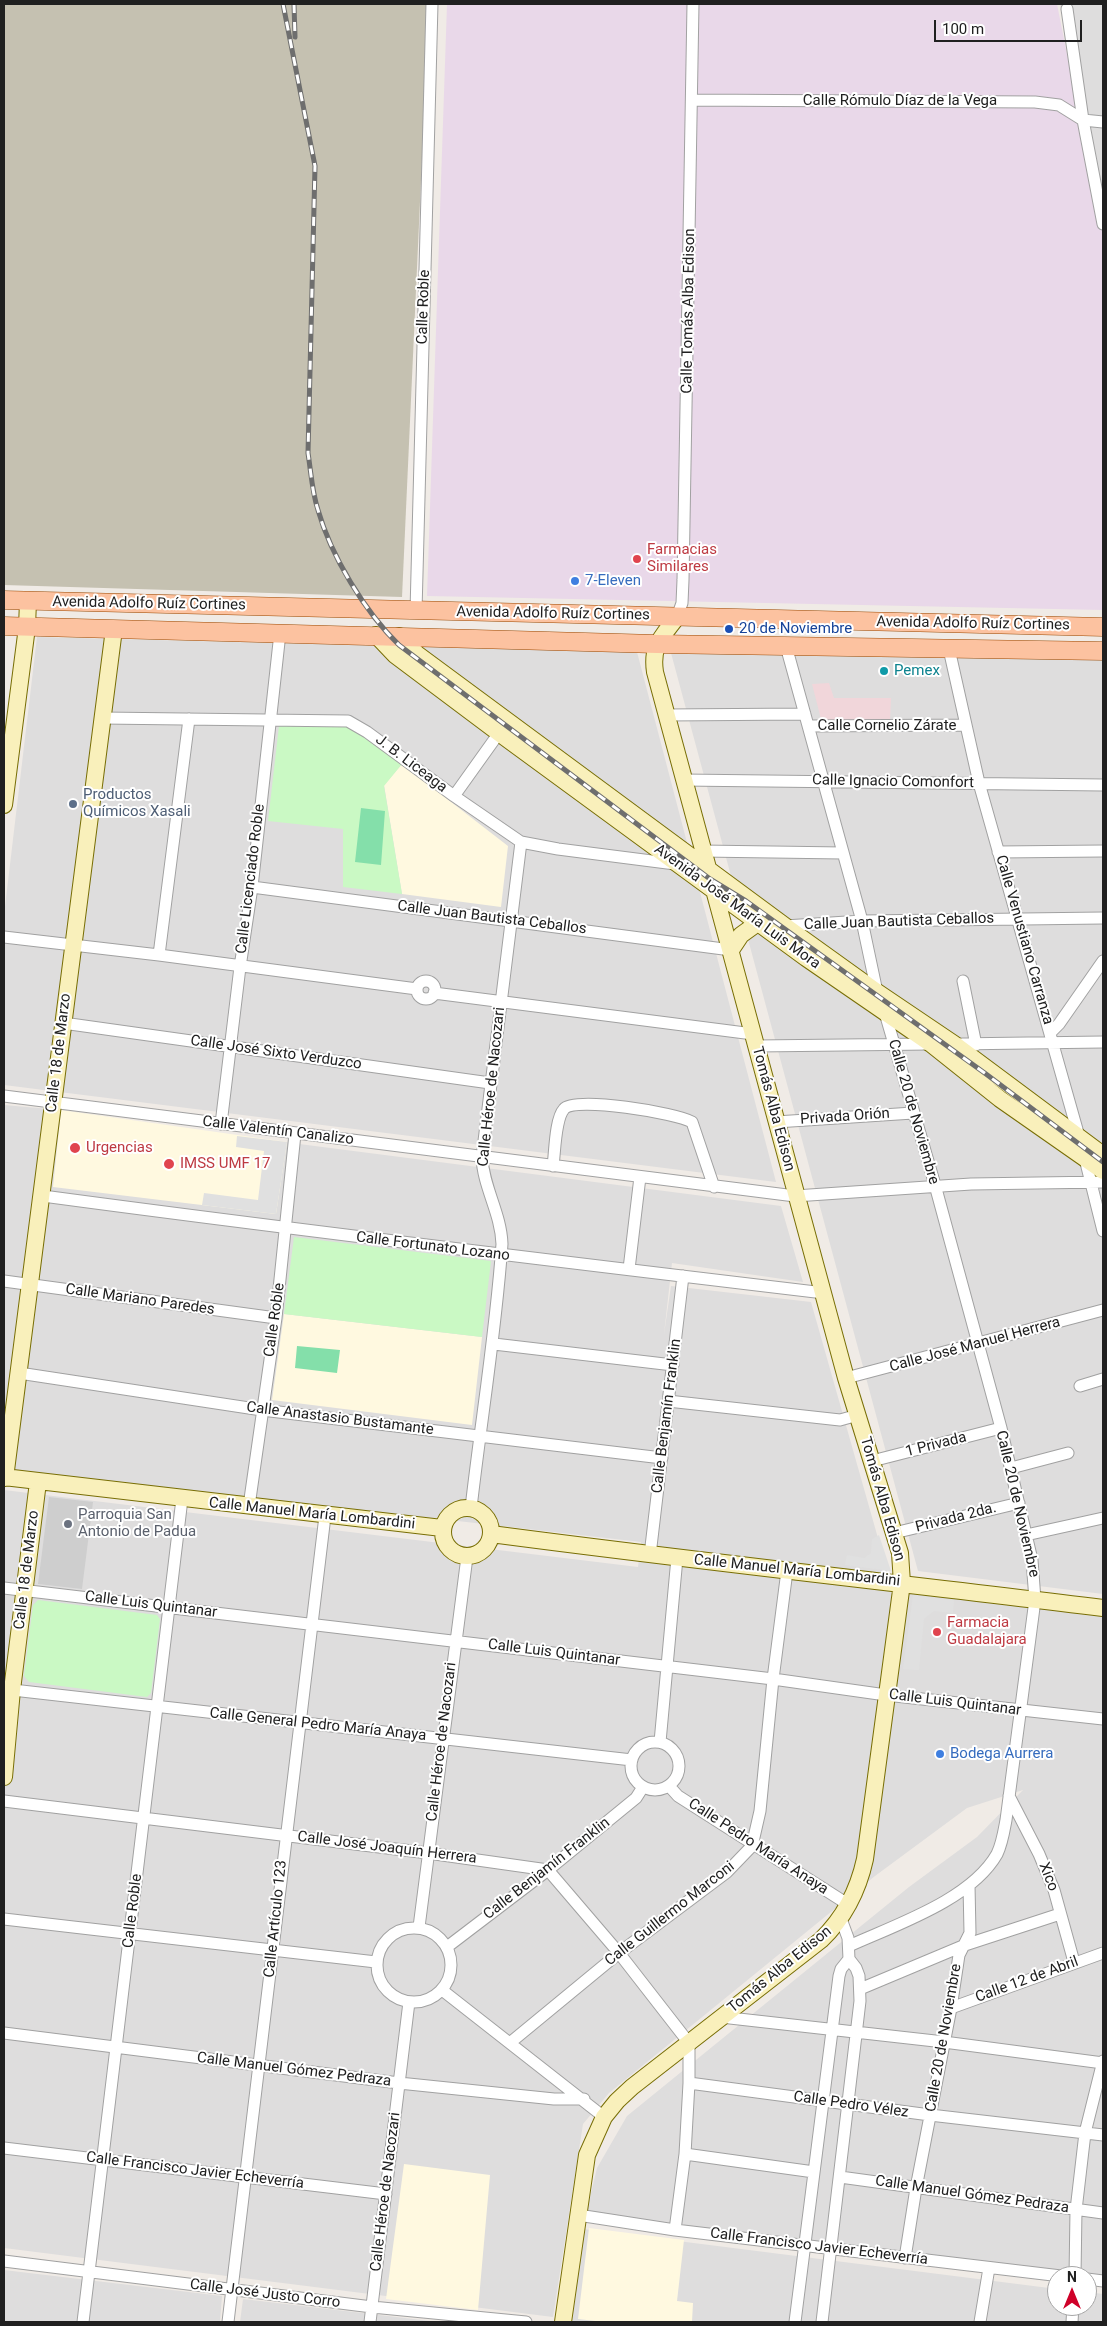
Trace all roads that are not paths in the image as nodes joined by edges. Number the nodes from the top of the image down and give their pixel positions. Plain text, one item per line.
1 (432, 4) edge
2 (693, 4) edge
3 (1067, 9) dead end
4 (692, 100) junction
5 (1083, 120) junction
6 (1103, 122) edge
7 (1103, 224) edge
8 (4, 600) edge
9 (28, 600) junction
10 (416, 611) junction
11 (677, 617) junction
12 (4, 626) edge
13 (27, 627) junction
14 (1103, 627) edge
15 (114, 629) junction
16 (280, 633) junction
17 (376, 636) junction
18 (399, 636) junction
19 (657, 644) junction
20 (786, 646) junction
21 (949, 649) junction
22 (1103, 651) edge
23 (805, 714) junction
24 (666, 715) junction
25 (102, 718) junction
26 (189, 719) junction
27 (270, 720) junction
28 (966, 725) junction
29 (808, 726) junction
30 (499, 734) junction
31 (8, 736) edge
32 (683, 780) junction
33 (824, 782) junction
34 (979, 784) junction
35 (1103, 785) edge
36 (454, 796) junction
37 (4, 801) edge
38 (4, 805) edge
39 (521, 842) junction
40 (702, 851) junction
41 (1103, 851) edge
42 (998, 852) junction
43 (843, 853) junction
44 (677, 864) junction
45 (706, 868) junction
46 (252, 887) junction
47 (712, 888) junction
48 (1018, 918) junction
49 (1103, 918) edge
50 (511, 920) junction
51 (862, 921) junction
52 (759, 922) junction
53 (785, 926) junction
54 (4, 937) edge
55 (73, 945) junction
56 (731, 950) junction
57 (159, 955) junction
58 (1103, 961) edge
59 (240, 967) junction
60 (963, 981) dead end
61 (876, 992) junction
62 (501, 1000) junction
63 (885, 1013) junction
64 (63, 1023) junction
65 (1052, 1038) junction
66 (755, 1040) junction
67 (1103, 1042) edge
68 (931, 1044) junction
69 (954, 1044) junction
70 (893, 1045) junction
71 (976, 1045) junction
72 (230, 1046) junction
73 (490, 1083) junction
74 (4, 1096) edge
75 (52, 1101) junction
76 (913, 1113) junction
77 (776, 1122) junction
78 (221, 1124) junction
79 (295, 1134) junction
80 (1080, 1138) junction
81 (1103, 1155) edge
82 (482, 1157) junction
83 (1084, 1157) junction
84 (553, 1166) junction
85 (1103, 1171) edge
86 (640, 1177) junction
87 (1103, 1182) edge
88 (1090, 1183) junction
89 (935, 1186) junction
90 (714, 1187) junction
91 (43, 1196) junction
92 (795, 1196) junction
93 (287, 1229) junction
94 (1103, 1231) edge
95 (501, 1256) junction
96 (629, 1269) junction
97 (683, 1276) junction
98 (4, 1281) edge
99 (30, 1284) junction
100 (824, 1293) junction
101 (1103, 1310) edge
102 (276, 1318) junction
103 (494, 1344) junction
104 (978, 1344) junction
105 (673, 1365) junction
106 (19, 1373) junction
107 (846, 1378) junction
108 (1103, 1379) edge
109 (1080, 1386) dead end
110 (668, 1401) junction
111 (262, 1410) junction
112 (858, 1415) junction
113 (1001, 1428) junction
114 (479, 1436) junction
115 (1068, 1453) dead end
116 (662, 1458) junction
117 (872, 1461) junction
118 (1011, 1468) junction
119 (4, 1478) edge
120 (38, 1482) junction
121 (182, 1499) junction
122 (1019, 1503) junction
123 (249, 1506) junction
124 (471, 1508) junction
125 (326, 1516) junction
126 (1103, 1518) edge
127 (442, 1528) junction
128 (894, 1533) junction
129 (491, 1534) junction
130 (1026, 1535) junction
131 (650, 1555) junction
132 (467, 1557) junction
133 (677, 1558) junction
134 (787, 1570) junction
135 (902, 1583) junction
136 (4, 1588) edge
137 (24, 1591) junction
138 (1035, 1600) junction
139 (171, 1607) junction
140 (1103, 1608) edge
141 (313, 1626) junction
142 (455, 1641) junction
143 (666, 1666) junction
144 (773, 1679) junction
145 (8, 1689) edge
146 (886, 1695) junction
147 (156, 1707) junction
148 (1022, 1711) junction
149 (1103, 1719) edge
150 (301, 1723) junction
151 (444, 1740) junction
152 (660, 1742) junction
153 (632, 1760) junction
154 (4, 1777) edge
155 (669, 1786) junction
156 (643, 1787) junction
157 (1009, 1796) junction
158 (4, 1801) edge
159 (144, 1819) junction
160 (285, 1835) junction
161 (752, 1846) junction
162 (428, 1853) junction
163 (548, 1870) junction
164 (969, 1885) junction
165 (845, 1912) junction
166 (1060, 1914) junction
167 (4, 1919) edge
168 (419, 1927) junction
169 (130, 1933) junction
170 (965, 1945) junction
171 (849, 1946) junction
172 (447, 1947) junction
173 (273, 1949) junction
174 (619, 1953) junction
175 (1103, 1953) edge
176 (849, 1959) junction
177 (376, 1962) junction
178 (1074, 1962) junction
179 (860, 1989) junction
180 (442, 1990) junction
181 (409, 2002) junction
182 (951, 2008) junction
183 (721, 2017) junction
184 (831, 2029) junction
185 (857, 2032) junction
186 (4, 2033) edge
187 (511, 2042) junction
188 (944, 2042) junction
189 (689, 2043) junction
190 (116, 2048) junction
191 (1103, 2062) edge
192 (258, 2065) junction
193 (399, 2083) junction
194 (689, 2083) junction
195 (584, 2099) junction
196 (823, 2101) junction
197 (849, 2104) junction
198 (930, 2115) junction
199 (604, 2117) junction
200 (1085, 2133) junction
201 (1103, 2135) edge
202 (4, 2148) edge
203 (685, 2154) junction
204 (103, 2159) junction
205 (814, 2172) junction
206 (244, 2177) junction
207 (840, 2177) junction
208 (916, 2188) junction
209 (386, 2194) junction
210 (1076, 2210) junction
211 (1103, 2213) edge
212 (578, 2215) junction
213 (675, 2230) junction
214 (804, 2246) junction
215 (831, 2249) junction
216 (905, 2258) junction
217 (4, 2261) edge
218 (1075, 2266) edge
219 (988, 2268) junction
220 (89, 2273) junction
221 (1047, 2274) edge
222 (232, 2289) junction
223 (372, 2307) junction
224 (83, 2322) edge
225 (228, 2322) edge
226 (370, 2322) edge
227 (526, 2322) edge
228 (563, 2322) edge
229 (795, 2322) edge
230 (822, 2322) edge
231 (980, 2322) edge

1 - 10 street, Calle Roble
2 - 4 street, Calle Tomás Alba Edison
3 - 5 street
4 - 5 street, Calle Rómulo Díaz de la Vega
4 - 11 street, Calle Tomás Alba Edison
5 - 6 street, Calle Rómulo Díaz de la Vega
5 - 7 street
8 - 9 main road, Avenida Adolfo Ruíz Cortines
9 - 10 main road, Avenida Adolfo Ruíz Cortines
9 - 13 street
10 - 11 main road, Avenida Adolfo Ruíz Cortines
11 - 14 main road, Avenida Adolfo Ruíz Cortines
11 - 19 street
12 - 13 main road, Avenida Adolfo Ruíz Cortines
13 - 15 main road, Avenida Adolfo Ruíz Cortines
13 - 31 street
15 - 16 main road, Avenida Adolfo Ruíz Cortines
15 - 25 street, Calle 18 de Marzo
16 - 17 main road, Avenida Adolfo Ruíz Cortines
16 - 27 street, Calle Licenciado Roble
17 - 18 main road, Avenida Adolfo Ruíz Cortines
17 - 30 street, Avenida José María Luis Mora
18 - 19 main road, Avenida Adolfo Ruíz Cortines
18 - 45 street, Avenida José María Luis Mora
19 - 20 main road, Avenida Adolfo Ruíz Cortines
19 - 24 street, Tomás Alba Edison
20 - 21 main road, Avenida Adolfo Ruíz Cortines
20 - 23 street
21 - 22 main road, Avenida Adolfo Ruíz Cortines
21 - 28 street, Calle Venustiano Carranza
23 - 24 street, Calle Cornelio Zárate
23 - 29 street
24 - 32 street, Tomás Alba Edison
25 - 26 street, J. B. Liceaga
25 - 55 street, Calle 18 de Marzo
26 - 27 street, J. B. Liceaga
26 - 57 street
27 - 36 street, J. B. Liceaga
27 - 46 street, Calle Licenciado Roble
28 - 29 street, Calle Cornelio Zárate
28 - 34 street, Calle Venustiano Carranza
29 - 33 street
30 - 36 street
30 - 44 street, Avenida José María Luis Mora
31 - 37 street
32 - 33 street, Calle Ignacio Comonfort
32 - 40 street, Tomás Alba Edison
33 - 34 street, Calle Ignacio Comonfort
33 - 43 street
34 - 35 street, Calle Ignacio Comonfort
34 - 42 street, Calle Venustiano Carranza
36 - 39 street, J. B. Liceaga
37 - 38 street
39 - 44 street, J. B. Liceaga
39 - 50 street, Calle Héroe de Nacozari
40 - 43 street
40 - 45 street, Tomás Alba Edison
41 - 42 street
42 - 48 street, Calle Venustiano Carranza
43 - 51 street
44 - 45 street, J. B. Liceaga
44 - 47 street, Avenida José María Luis Mora
45 - 47 street, Tomás Alba Edison
45 - 53 street, Avenida José María Luis Mora
46 - 50 street, Calle Juan Bautista Ceballos
46 - 59 street, Calle Licenciado Roble
47 - 52 street, Avenida José María Luis Mora
47 - 56 street, Tomás Alba Edison
48 - 49 street, Calle Juan Bautista Ceballos
48 - 51 street, Calle Juan Bautista Ceballos
48 - 65 street, Calle Venustiano Carranza
50 - 56 street, Calle Juan Bautista Ceballos
50 - 62 street, Calle Héroe de Nacozari
51 - 53 street, Calle Juan Bautista Ceballos
51 - 61 street
52 - 56 street
52 - 63 street, Avenida José María Luis Mora
53 - 61 street, Avenida José María Luis Mora
54 - 55 street
55 - 57 street
55 - 64 street, Calle 18 de Marzo
56 - 66 street, Tomás Alba Edison
57 - 59 street
58 - 65 street
59 - 62 street
59 - 72 street, Calle Licenciado Roble
60 - 71 street
61 - 69 street, Avenida José María Luis Mora
62 - 66 street
62 - 73 street, Calle Héroe de Nacozari
63 - 68 street, Avenida José María Luis Mora
63 - 70 street, Calle 20 de Noviembre
64 - 72 street, Calle José Sixto Verduzco
64 - 75 street, Calle 18 de Marzo
65 - 67 street
65 - 71 street
65 - 80 street, Calle Venustiano Carranza
66 - 70 street
66 - 77 street, Tomás Alba Edison
68 - 70 street
68 - 83 street, Avenida José María Luis Mora
69 - 71 street
69 - 80 street, Avenida José María Luis Mora
70 - 76 street, Calle 20 de Noviembre
72 - 73 street, Calle José Sixto Verduzco
72 - 78 street, Calle Licenciado Roble
73 - 82 street, Calle Héroe de Nacozari
74 - 75 street, Calle Valentín Canalizo
75 - 78 street, Calle Valentín Canalizo
75 - 91 street, Calle 18 de Marzo
76 - 77 street, Privada Orión
76 - 89 street, Calle 20 de Noviembre
77 - 92 street, Tomás Alba Edison
78 - 79 street, Calle Valentín Canalizo
79 - 82 street, Calle Valentín Canalizo
79 - 93 street, Calle Roble
80 - 81 street, Avenida José María Luis Mora
80 - 83 street, Calle Venustiano Carranza
82 - 84 street, Calle Valentín Canalizo
82 - 95 street, Calle Héroe de Nacozari
83 - 85 street, Avenida José María Luis Mora
83 - 88 street, Calle Venustiano Carranza
84 - 86 street, Calle Valentín Canalizo
84 - 90 street
86 - 90 street, Calle Valentín Canalizo
86 - 96 street
87 - 88 street, Calle Valentín Canalizo
88 - 89 street, Calle Valentín Canalizo
88 - 94 street, Calle Venustiano Carranza
89 - 92 street, Calle Valentín Canalizo
89 - 104 street, Calle 20 de Noviembre
90 - 92 street, Calle Valentín Canalizo
91 - 93 street, Calle Fortunato Lozano
91 - 99 street, Calle 18 de Marzo
92 - 100 street, Tomás Alba Edison
93 - 95 street, Calle Fortunato Lozano
93 - 102 street, Calle Roble
95 - 96 street, Calle Fortunato Lozano
95 - 103 street, Calle Héroe de Nacozari
96 - 97 street, Calle Fortunato Lozano
97 - 100 street, Calle Fortunato Lozano
97 - 105 street, Calle Benjamín Franklin
98 - 99 street, Calle Mariano Paredes
99 - 102 street, Calle Mariano Paredes
99 - 106 street, Calle 18 de Marzo
100 - 107 street, Tomás Alba Edison
101 - 104 street, Calle José Manuel Herrera
102 - 111 street, Calle Roble
103 - 105 street
103 - 114 street, Calle Héroe de Nacozari
104 - 107 street, Calle José Manuel Herrera
104 - 113 street, Calle 20 de Noviembre
105 - 110 street, Calle Benjamín Franklin
106 - 111 street, Calle Anastasio Bustamante
106 - 119 street, Calle 18 de Marzo
107 - 112 street, Tomás Alba Edison
108 - 109 street
110 - 112 street
110 - 116 street, Calle Benjamín Franklin
111 - 114 street, Calle Anastasio Bustamante
111 - 123 street, Calle Roble
112 - 117 street, Tomás Alba Edison
113 - 117 street, 1 Privada
113 - 118 street, Calle 20 de Noviembre
114 - 116 street, Calle Anastasio Bustamante
114 - 124 street, Calle Héroe de Nacozari
115 - 118 street
116 - 131 street, Calle Benjamín Franklin
117 - 128 street, Tomás Alba Edison
118 - 122 street, Calle 20 de Noviembre
119 - 120 street, Calle Manuel María Lombardini
120 - 121 street, Calle Manuel María Lombardini
120 - 137 street, Calle 18 de Marzo
121 - 123 street, Calle Manuel María Lombardini
121 - 139 street, Calle Roble
122 - 128 street, Privada 2da.
122 - 130 street, Calle 20 de Noviembre
123 - 125 street, Calle Manuel María Lombardini
124 - 127 street
124 - 129 street
125 - 127 street, Calle Manuel María Lombardini
125 - 141 street, Calle Artículo 123
126 - 130 street
127 - 132 street
128 - 135 street, Tomás Alba Edison
129 - 131 street, Calle Manuel María Lombardini
129 - 132 street
130 - 138 street, Calle 20 de Noviembre
131 - 133 street, Calle Manuel María Lombardini
132 - 142 street, Calle Héroe de Nacozari
133 - 134 street, Calle Manuel María Lombardini
133 - 143 street
134 - 135 street, Calle Manuel María Lombardini
134 - 144 street
135 - 138 street, Calle Manuel María Lombardini
135 - 146 street, Tomás Alba Edison
136 - 137 street, Calle Luis Quintanar
137 - 139 street, Calle Luis Quintanar
137 - 145 street, Calle 18 de Marzo
138 - 140 street, Calle Manuel María Lombardini
138 - 148 street, Calle 20 de Noviembre
139 - 141 street, Calle Luis Quintanar
139 - 147 street, Calle Roble
141 - 142 street, Calle Luis Quintanar
141 - 150 street, Calle Artículo 123
142 - 143 street, Calle Luis Quintanar
142 - 151 street, Calle Héroe de Nacozari
143 - 144 street, Calle Luis Quintanar
143 - 152 street
144 - 146 street, Calle Luis Quintanar
144 - 161 street
145 - 147 street, Calle General Pedro María Anaya
145 - 154 street, Calle 18 de Marzo
146 - 148 street, Calle Luis Quintanar
146 - 165 street, Tomás Alba Edison
147 - 150 street, Calle General Pedro María Anaya
147 - 159 street, Calle Roble
148 - 149 street, Calle Luis Quintanar
148 - 157 street, Calle 20 de Noviembre
150 - 151 street, Calle General Pedro María Anaya
150 - 160 street, Calle Artículo 123
151 - 153 street, Calle General Pedro María Anaya
151 - 162 street, Calle Héroe de Nacozari
152 - 153 street
152 - 155 street
153 - 156 street
155 - 156 street
155 - 161 street, Calle Pedro María Anaya
156 - 163 street, Calle Benjamín Franklin
157 - 164 street, Calle 20 de Noviembre
157 - 166 street, Xico
158 - 159 street, Calle José Joaquín Herrera
159 - 160 street, Calle José Joaquín Herrera
159 - 169 street, Calle Roble
160 - 162 street, Calle José Joaquín Herrera
160 - 173 street, Calle Artículo 123
161 - 165 street, Calle Pedro María Anaya
161 - 174 street, Calle Guillermo Marconi
162 - 163 street, Calle José Joaquín Herrera
162 - 168 street, Calle Héroe de Nacozari
163 - 172 street, Calle Benjamín Franklin
163 - 174 street
164 - 170 street, Calle 20 de Noviembre
164 - 171 street
165 - 171 street
165 - 183 street, Tomás Alba Edison
166 - 170 street
166 - 178 street, Xico
167 - 169 street
168 - 172 street
168 - 177 street
169 - 173 street
169 - 190 street, Calle Roble
170 - 179 street
170 - 182 street, Calle 20 de Noviembre
171 - 176 street
172 - 180 street
173 - 177 street
173 - 192 street, Calle Artículo 123
174 - 187 street, Calle Guillermo Marconi
174 - 189 street
175 - 178 street, Calle 12 de Abril
176 - 179 street
176 - 184 street
177 - 181 street
178 - 182 street, Calle 12 de Abril
179 - 185 street
180 - 181 street
180 - 187 street
181 - 193 street, Calle Héroe de Nacozari
182 - 188 street, Calle 20 de Noviembre
183 - 184 street
183 - 189 street, Tomás Alba Edison
184 - 185 street
184 - 196 street
185 - 188 street
185 - 197 street
186 - 190 street, Calle Manuel Gómez Pedraza
187 - 195 street
188 - 191 street
188 - 198 street, Calle 20 de Noviembre
189 - 194 street
189 - 199 street, Tomás Alba Edison
190 - 192 street, Calle Manuel Gómez Pedraza
190 - 204 street, Calle Roble
191 - 200 street
192 - 193 street, Calle Manuel Gómez Pedraza
192 - 206 street, Calle Artículo 123
193 - 195 street, Calle Manuel Gómez Pedraza
193 - 209 street, Calle Héroe de Nacozari
194 - 196 street, Calle Pedro Vélez
194 - 203 street
195 - 199 street
196 - 197 street, Calle Pedro Vélez
196 - 205 street
197 - 198 street, Calle Pedro Vélez
197 - 207 street
198 - 200 street, Calle Pedro Vélez
198 - 208 street, Calle 20 de Noviembre
199 - 212 street, Tomás Alba Edison
200 - 201 street, Calle Pedro Vélez
200 - 210 street
202 - 204 street, Calle Francisco Javier Echeverría
203 - 205 street
203 - 213 street
204 - 206 street, Calle Francisco Javier Echeverría
204 - 220 street, Calle Roble
205 - 214 street
206 - 209 street, Calle Francisco Javier Echeverría
206 - 222 street, Calle Artículo 123
207 - 208 street, Calle Manuel Gómez Pedraza
207 - 215 street
208 - 210 street, Calle Manuel Gómez Pedraza
208 - 216 street, Calle 20 de Noviembre
209 - 223 street, Calle Héroe de Nacozari
210 - 211 street, Calle Manuel Gómez Pedraza
210 - 218 street
212 - 213 street, Calle Francisco Javier Echeverría
212 - 228 street, Tomás Alba Edison
213 - 214 street, Calle Francisco Javier Echeverría
214 - 215 street, Calle Francisco Javier Echeverría
214 - 229 street
215 - 216 street, Calle Francisco Javier Echeverría
215 - 230 street
216 - 219 street, Calle Francisco Javier Echeverría
217 - 220 street, Calle José Justo Corro
219 - 221 street, Calle Francisco Javier Echeverría
219 - 231 street
220 - 222 street, Calle José Justo Corro
220 - 224 street, Calle Roble
222 - 223 street, Calle José Justo Corro
222 - 225 street, Calle Artículo 123
223 - 226 street, Calle Héroe de Nacozari
223 - 227 street, Calle José Justo Corro

